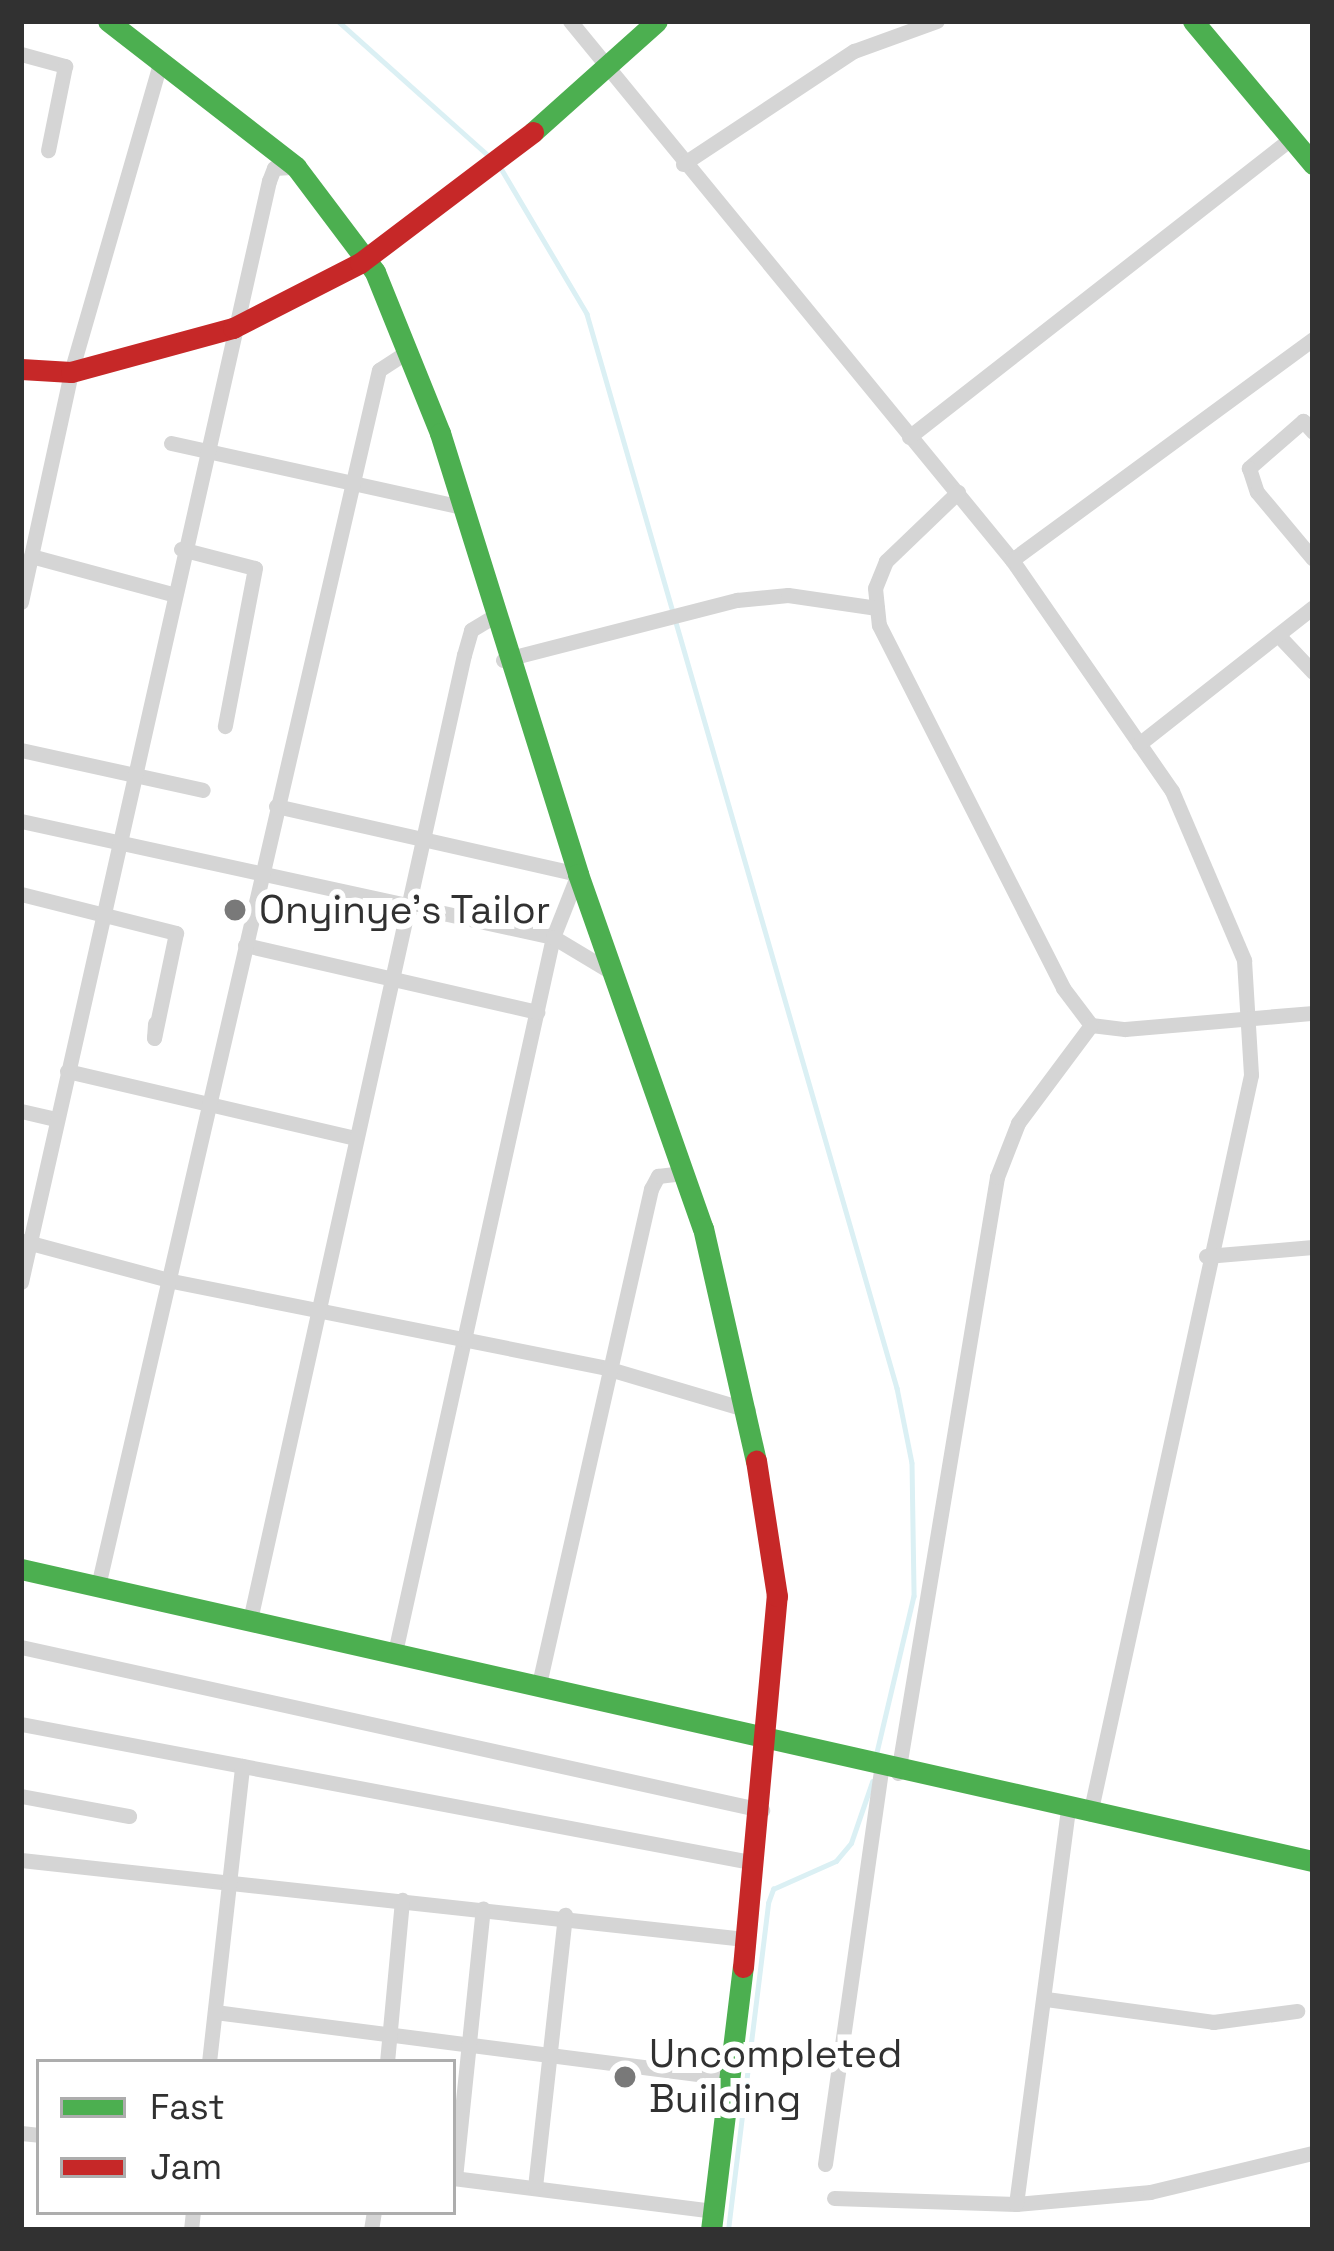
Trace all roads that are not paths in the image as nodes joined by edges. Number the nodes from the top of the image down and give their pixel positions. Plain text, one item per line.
1 (107, 21) edge
2 (570, 21) edge
3 (657, 21) edge
4 (937, 21) edge
5 (1193, 21) edge
6 (21, 54) edge
7 (161, 59) junction
8 (610, 67) junction
9 (1292, 139) junction
10 (48, 150) dead end
11 (683, 164) junction
12 (1313, 164) edge
13 (296, 167) junction
14 (367, 257) junction
15 (233, 328) junction
16 (1313, 339) edge
17 (407, 352) junction
18 (21, 369) edge
19 (71, 372) junction
20 (1313, 432) edge
21 (909, 437) junction
22 (171, 442) dead end
23 (205, 449) junction
24 (350, 485) junction
25 (958, 492) junction
26 (463, 507) junction
27 (182, 549) junction
28 (31, 556) junction
29 (1012, 560) junction
30 (1313, 560) edge
31 (172, 594) junction
32 (21, 602) edge
33 (1313, 607) edge
34 (877, 608) junction
35 (498, 614) junction
36 (1278, 635) junction
37 (507, 660) junction
38 (1313, 672) edge
39 (225, 726) dead end
40 (1139, 744) junction
41 (21, 750) edge
42 (131, 776) junction
43 (203, 790) dead end
44 (276, 806) junction
45 (21, 821) edge
46 (424, 839) junction
47 (117, 841) junction
48 (578, 874) junction
49 (261, 875) junction
50 (21, 894) edge
51 (409, 908) junction
52 (101, 914) junction
53 (553, 937) junction
54 (245, 945) junction
55 (616, 975) junction
56 (393, 977) junction
57 (537, 1012) junction
58 (1313, 1013) edge
59 (1255, 1022) junction
60 (155, 1023) dead end
61 (1091, 1025) junction
62 (67, 1071) junction
63 (209, 1106) junction
64 (21, 1111) edge
65 (56, 1119) junction
66 (356, 1138) junction
67 (683, 1173) junction
68 (25, 1244) edge
69 (1313, 1247) edge
70 (1206, 1256) junction
71 (172, 1281) junction
72 (21, 1282) edge
73 (320, 1308) junction
74 (465, 1337) junction
75 (606, 1368) junction
76 (748, 1410) junction
77 (21, 1569) edge
78 (98, 1586) junction
79 (250, 1620) junction
80 (21, 1647) edge
81 (395, 1652) junction
82 (539, 1684) junction
83 (21, 1724) edge
84 (770, 1742) junction
85 (242, 1766) junction
86 (890, 1771) junction
87 (21, 1796) edge
88 (762, 1810) junction
89 (1079, 1812) junction
90 (129, 1816) dead end
91 (21, 1860) edge
92 (1313, 1861) edge
93 (755, 1863) junction
94 (230, 1884) junction
95 (402, 1900) junction
96 (483, 1908) junction
97 (565, 1915) junction
98 (745, 1939) junction
99 (1046, 1999) junction
100 (1297, 2011) dead end
101 (215, 2012) junction
102 (391, 2032) junction
103 (467, 2041) junction
104 (550, 2050) junction
105 (209, 2059) edge
106 (387, 2059) edge
107 (729, 2078) junction
108 (1313, 2153) edge
109 (456, 2157) edge
110 (825, 2164) dead end
111 (456, 2178) edge
112 (535, 2187) junction
113 (834, 2198) dead end
114 (1016, 2204) junction
115 (712, 2221) edge

1 - 7 street
2 - 8 street
3 - 8 street
4 - 11 street
5 - 9 street
6 - 10 street
7 - 13 street
7 - 19 street
8 - 11 street
8 - 14 street
9 - 12 street
9 - 21 street
11 - 21 street
13 - 14 street
13 - 15 street
14 - 15 street
14 - 17 street
15 - 19 street
15 - 23 street
16 - 29 street
17 - 24 street
17 - 26 street
18 - 19 street
19 - 28 street
20 - 30 street
21 - 25 street
22 - 23 street
23 - 24 street
23 - 27 street
24 - 26 street
24 - 44 street
25 - 29 street
25 - 34 street
26 - 35 street
27 - 31 street
27 - 39 street
28 - 31 street
28 - 32 street
29 - 40 street
31 - 42 street
33 - 36 street
34 - 37 street
34 - 61 street
35 - 37 street
35 - 46 street
36 - 38 street
36 - 40 street
37 - 48 street
40 - 59 street
41 - 42 street
42 - 43 street
42 - 47 street
44 - 46 street
44 - 49 street
45 - 47 street
46 - 48 street
46 - 51 street
47 - 49 street
47 - 52 street
48 - 53 street
48 - 55 street
49 - 51 street
49 - 54 street
50 - 52 street
51 - 53 street
51 - 56 street
52 - 60 street
52 - 62 street
53 - 55 street
53 - 57 street
54 - 56 street
54 - 63 street
55 - 67 street
56 - 57 street
56 - 66 street
57 - 74 street
58 - 59 street
59 - 61 street
59 - 70 street
61 - 86 street
62 - 63 street
62 - 65 street
63 - 66 street
63 - 71 street
64 - 65 street
65 - 68 street
66 - 73 street
67 - 75 street
67 - 76 street
68 - 71 street
68 - 72 street
69 - 70 street
70 - 89 street
71 - 73 street
71 - 78 street
73 - 74 street
73 - 79 street
74 - 75 street
74 - 81 street
75 - 76 street
75 - 82 street
76 - 84 street
77 - 78 street
78 - 79 street
79 - 81 street
80 - 88 street
81 - 82 street
82 - 84 street
83 - 85 street
84 - 86 street
84 - 88 street
85 - 93 street
85 - 94 street
86 - 89 street
86 - 110 street
87 - 90 street
88 - 93 street
89 - 92 street
89 - 99 street
91 - 94 street
93 - 98 street
94 - 95 street
94 - 101 street
95 - 96 street
95 - 102 street
96 - 97 street
96 - 103 street
97 - 98 street
97 - 104 street
98 - 107 street
99 - 100 street
99 - 114 street
101 - 102 street
101 - 105 street
102 - 103 street
102 - 106 street
103 - 104 street
103 - 109 street
104 - 107 street
104 - 112 street
107 - 115 street
108 - 114 street
111 - 112 street
112 - 115 street
113 - 114 street

